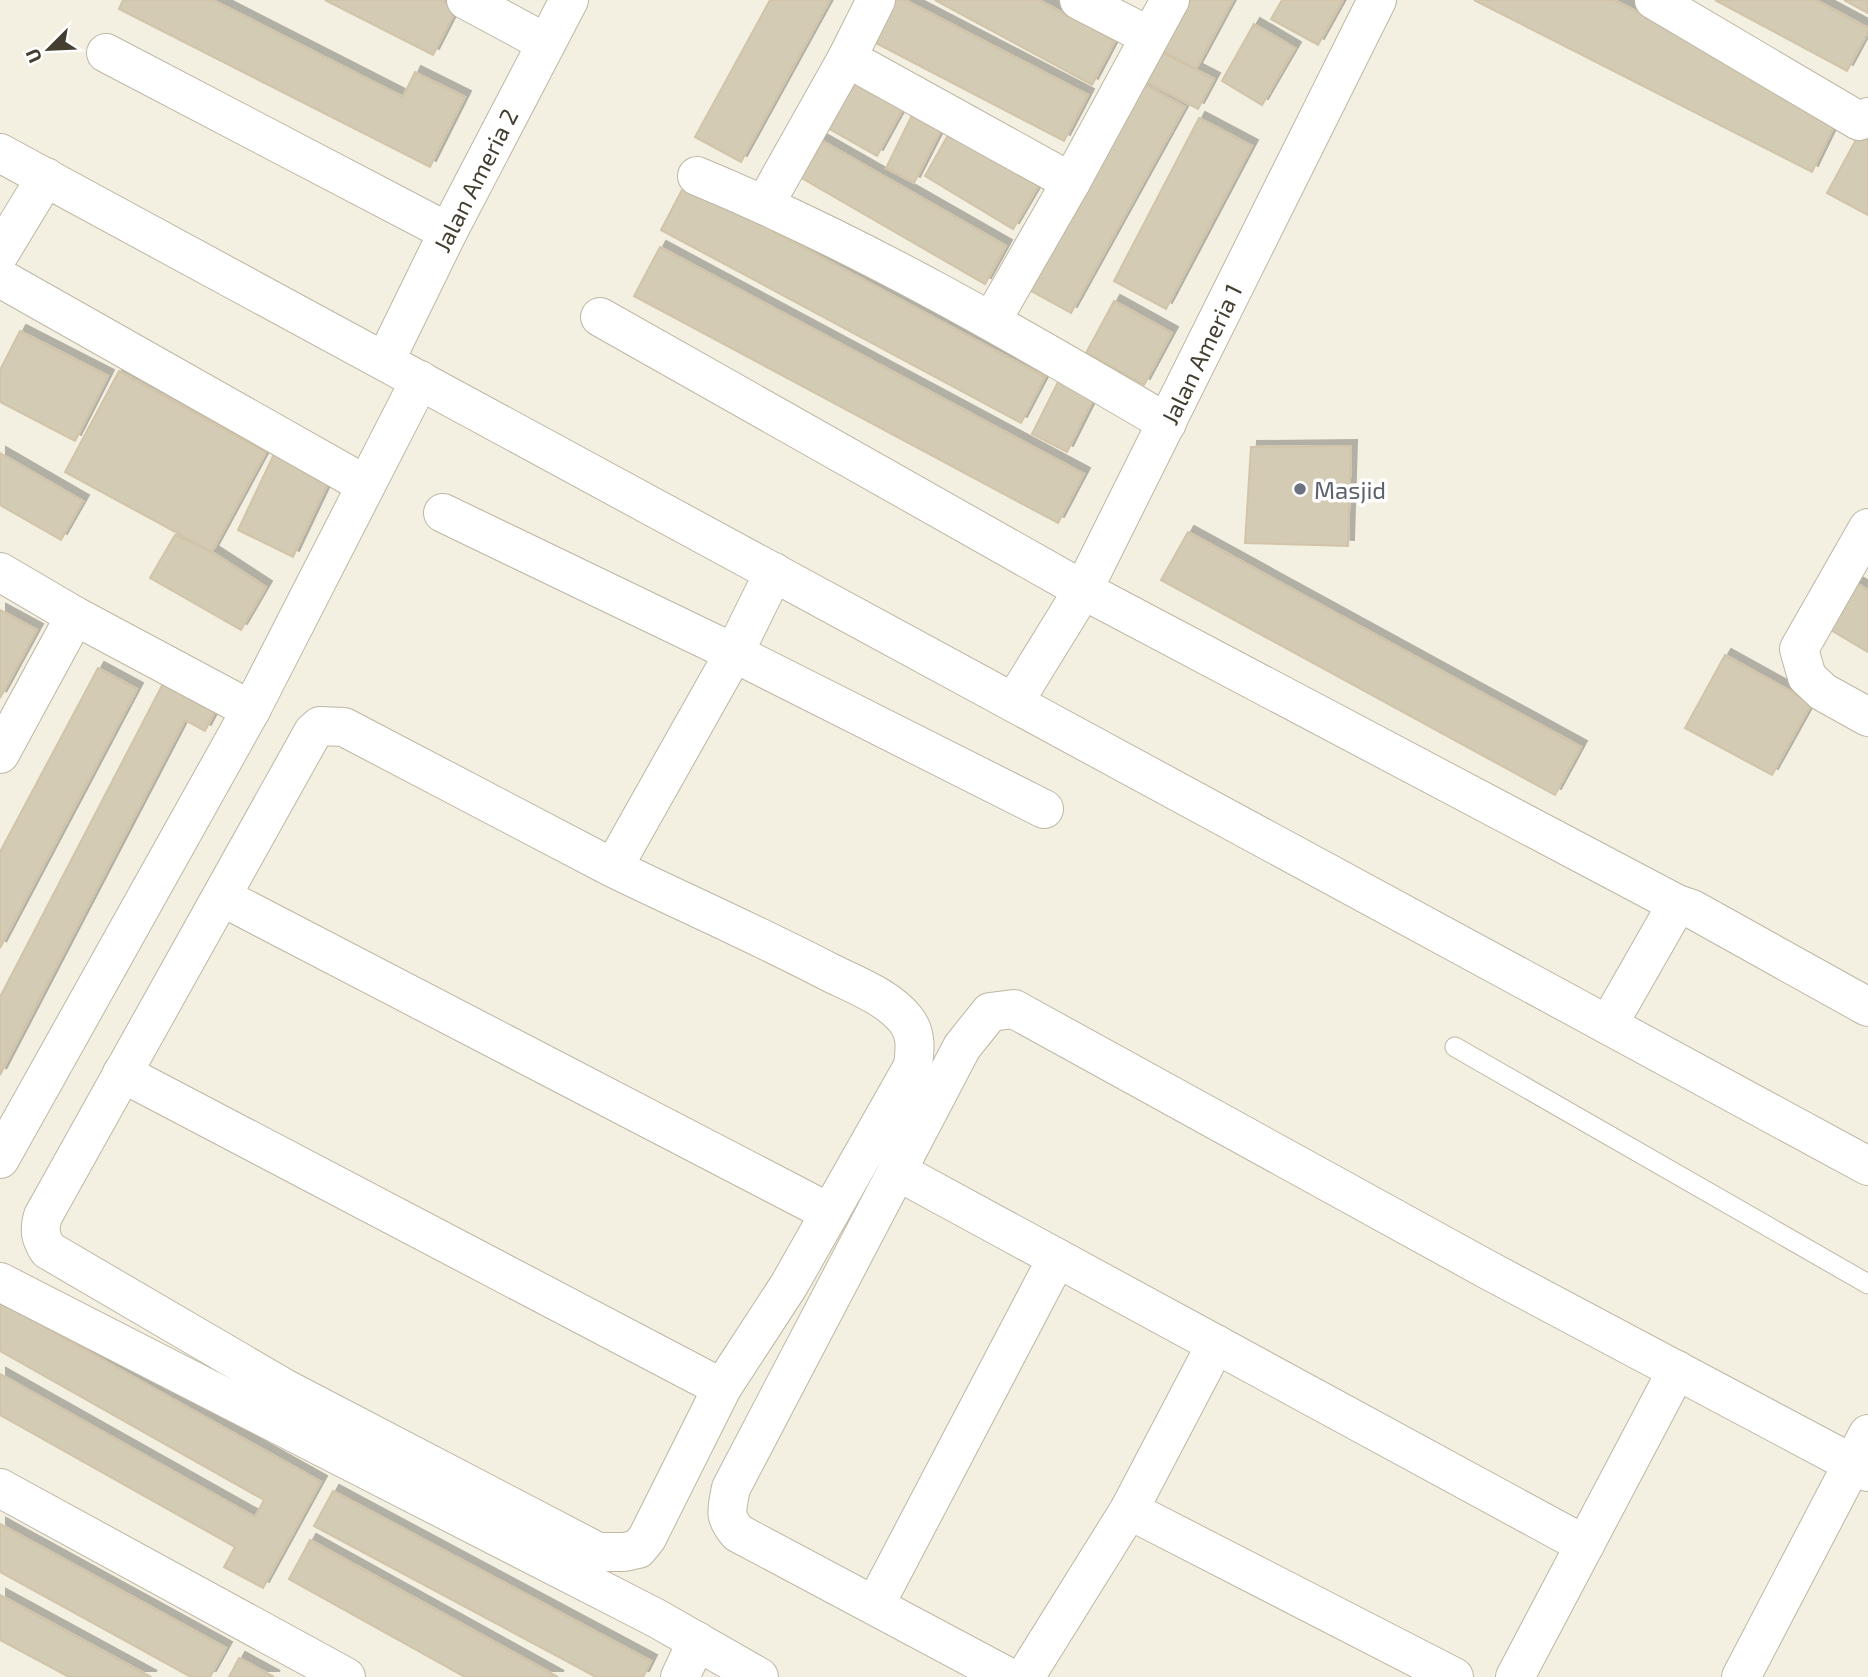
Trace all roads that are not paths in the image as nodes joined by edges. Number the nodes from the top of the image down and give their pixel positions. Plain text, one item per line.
1 (467, 0) edge
2 (569, 0) edge
3 (876, 0) edge
4 (1079, 0) edge
5 (1170, 0) edge
6 (1377, 0) edge
7 (1654, 0) edge
8 (1149, 36) junction
9 (546, 43) junction
10 (106, 52) dead end
11 (848, 58) junction
12 (1868, 117) edge
13 (0, 153) edge
14 (697, 176) dead end
15 (46, 177) junction
16 (1071, 182) junction
17 (765, 204) junction
18 (448, 232) junction
19 (0, 253) edge
20 (0, 278) edge
21 (600, 317) dead end
22 (992, 320) junction
23 (385, 361) junction
24 (420, 380) junction
25 (1167, 423) junction
26 (366, 485) junction
27 (443, 513) dead end
28 (1868, 528) edge
29 (0, 572) edge
30 (774, 572) junction
31 (1083, 590) junction
32 (75, 616) junction
33 (734, 653) junction
34 (1014, 702) junction
35 (251, 710) junction
36 (1868, 717) edge
37 (0, 754) edge
38 (1044, 809) dead end
39 (613, 868) junction
40 (222, 898) junction
41 (1677, 904) junction
42 (1868, 1007) edge
43 (1608, 1024) junction
44 (1455, 1046) dead end
45 (122, 1073) junction
46 (2, 1147) edge
47 (1868, 1166) edge
48 (897, 1171) junction
49 (830, 1213) junction
50 (1057, 1258) junction
51 (0, 1282) edge
52 (1868, 1284) edge
53 (1216, 1344) junction
54 (1676, 1370) junction
55 (722, 1388) junction
56 (1863, 1456) edge
57 (0, 1488) edge
58 (1129, 1510) junction
59 (1585, 1545) junction
60 (875, 1605) junction
61 (697, 1641) junction
62 (346, 1677) edge
63 (680, 1677) edge
64 (759, 1677) edge
65 (1008, 1677) edge
66 (1025, 1677) edge
67 (1454, 1677) edge
68 (1515, 1677) edge
69 (1741, 1677) edge

1 - 9 street
2 - 9 street, Jalan Ameria 2
3 - 11 street
4 - 8 street
5 - 8 street
6 - 25 street, Jalan Ameria 1
7 - 12 street
8 - 16 street
9 - 18 street, Jalan Ameria 2
10 - 18 street
11 - 16 street
11 - 17 street
13 - 15 street
14 - 17 street
15 - 19 street
15 - 23 street
16 - 22 street
17 - 22 street
18 - 23 street, Jalan Ameria 2
20 - 26 street
21 - 31 street
22 - 25 street
23 - 24 street
24 - 26 street
24 - 30 street
25 - 31 street, Jalan Ameria 1
26 - 35 street
27 - 33 street
28 - 36 street
29 - 32 street
30 - 33 street
30 - 34 street
31 - 34 street, Jalan Ameria 1
31 - 41 street
32 - 35 street
32 - 37 street
33 - 38 street
33 - 39 street
34 - 43 street
35 - 46 street
39 - 40 street
39 - 49 street
40 - 45 street
40 - 49 street
41 - 42 street
41 - 43 street
43 - 47 street
44 - 52 lane
45 - 55 street
45 - 55 street
48 - 50 street
48 - 54 street
48 - 60 street
49 - 55 street
50 - 53 street
50 - 60 street
51 - 61 street
53 - 58 street
53 - 59 street
54 - 56 street
54 - 59 street
56 - 69 street
57 - 62 street
58 - 66 street
58 - 67 street
59 - 68 street
60 - 65 street
61 - 63 street
61 - 64 street

